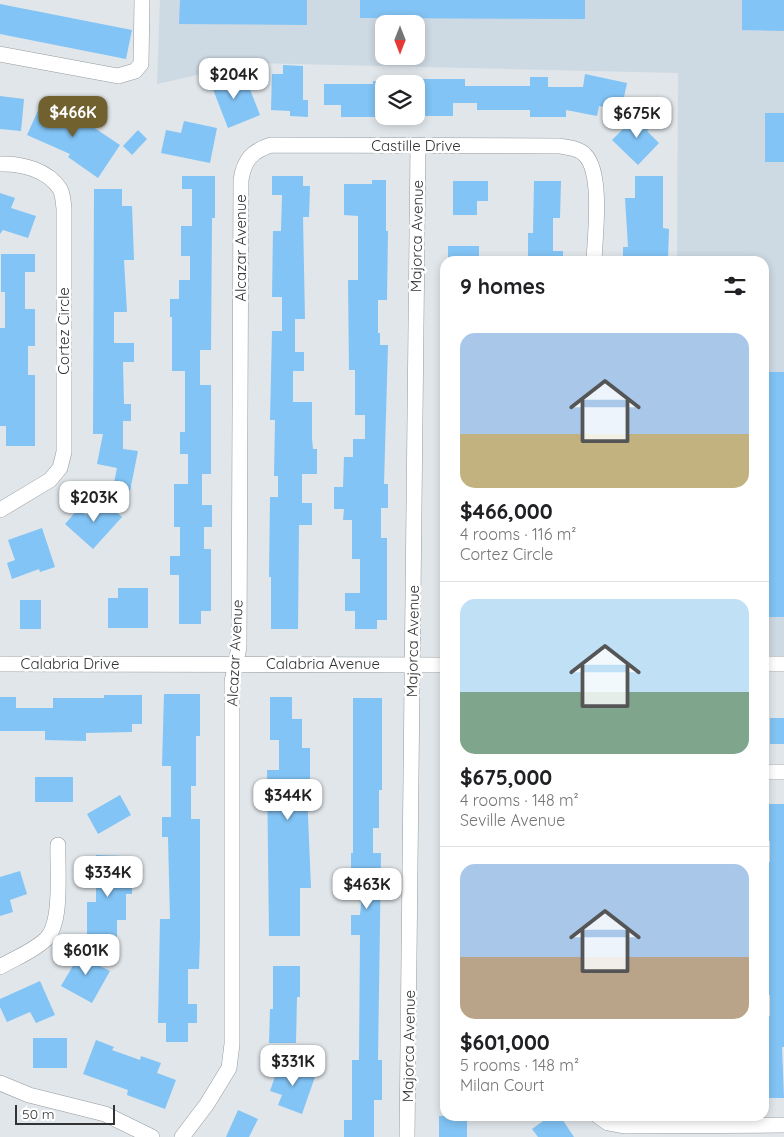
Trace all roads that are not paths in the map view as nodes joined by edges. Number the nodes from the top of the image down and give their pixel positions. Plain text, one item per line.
1 (142, 0) edge
2 (0, 54) edge
3 (418, 146) junction
4 (250, 156) joint
5 (0, 164) edge
6 (594, 256) edge
7 (0, 510) edge
8 (235, 663) junction
9 (0, 664) edge
10 (141, 664) joint
11 (769, 664) edge
12 (784, 664) edge
13 (413, 665) junction
14 (440, 665) edge
15 (769, 772) edge
16 (784, 772) edge
17 (58, 845) dead end
18 (0, 966) edge
19 (0, 1082) edge
20 (605, 1121) edge
21 (784, 1125) edge
22 (152, 1137) edge
23 (182, 1137) edge
24 (407, 1137) edge

1 - 2 street
3 - 4 street, Castille Drive
3 - 6 street, Castille Drive
3 - 13 street, Majorca Avenue
4 - 8 street, Alcazar Avenue
5 - 7 street, Cortez Circle
8 - 10 street, Calabria Avenue
8 - 13 street, Calabria Avenue
8 - 23 street, Alcazar Avenue
9 - 10 street, Calabria Drive
11 - 12 street
13 - 14 street, Calabria Avenue
13 - 24 street, Majorca Avenue
15 - 16 street
17 - 18 street
19 - 22 street
20 - 21 street

